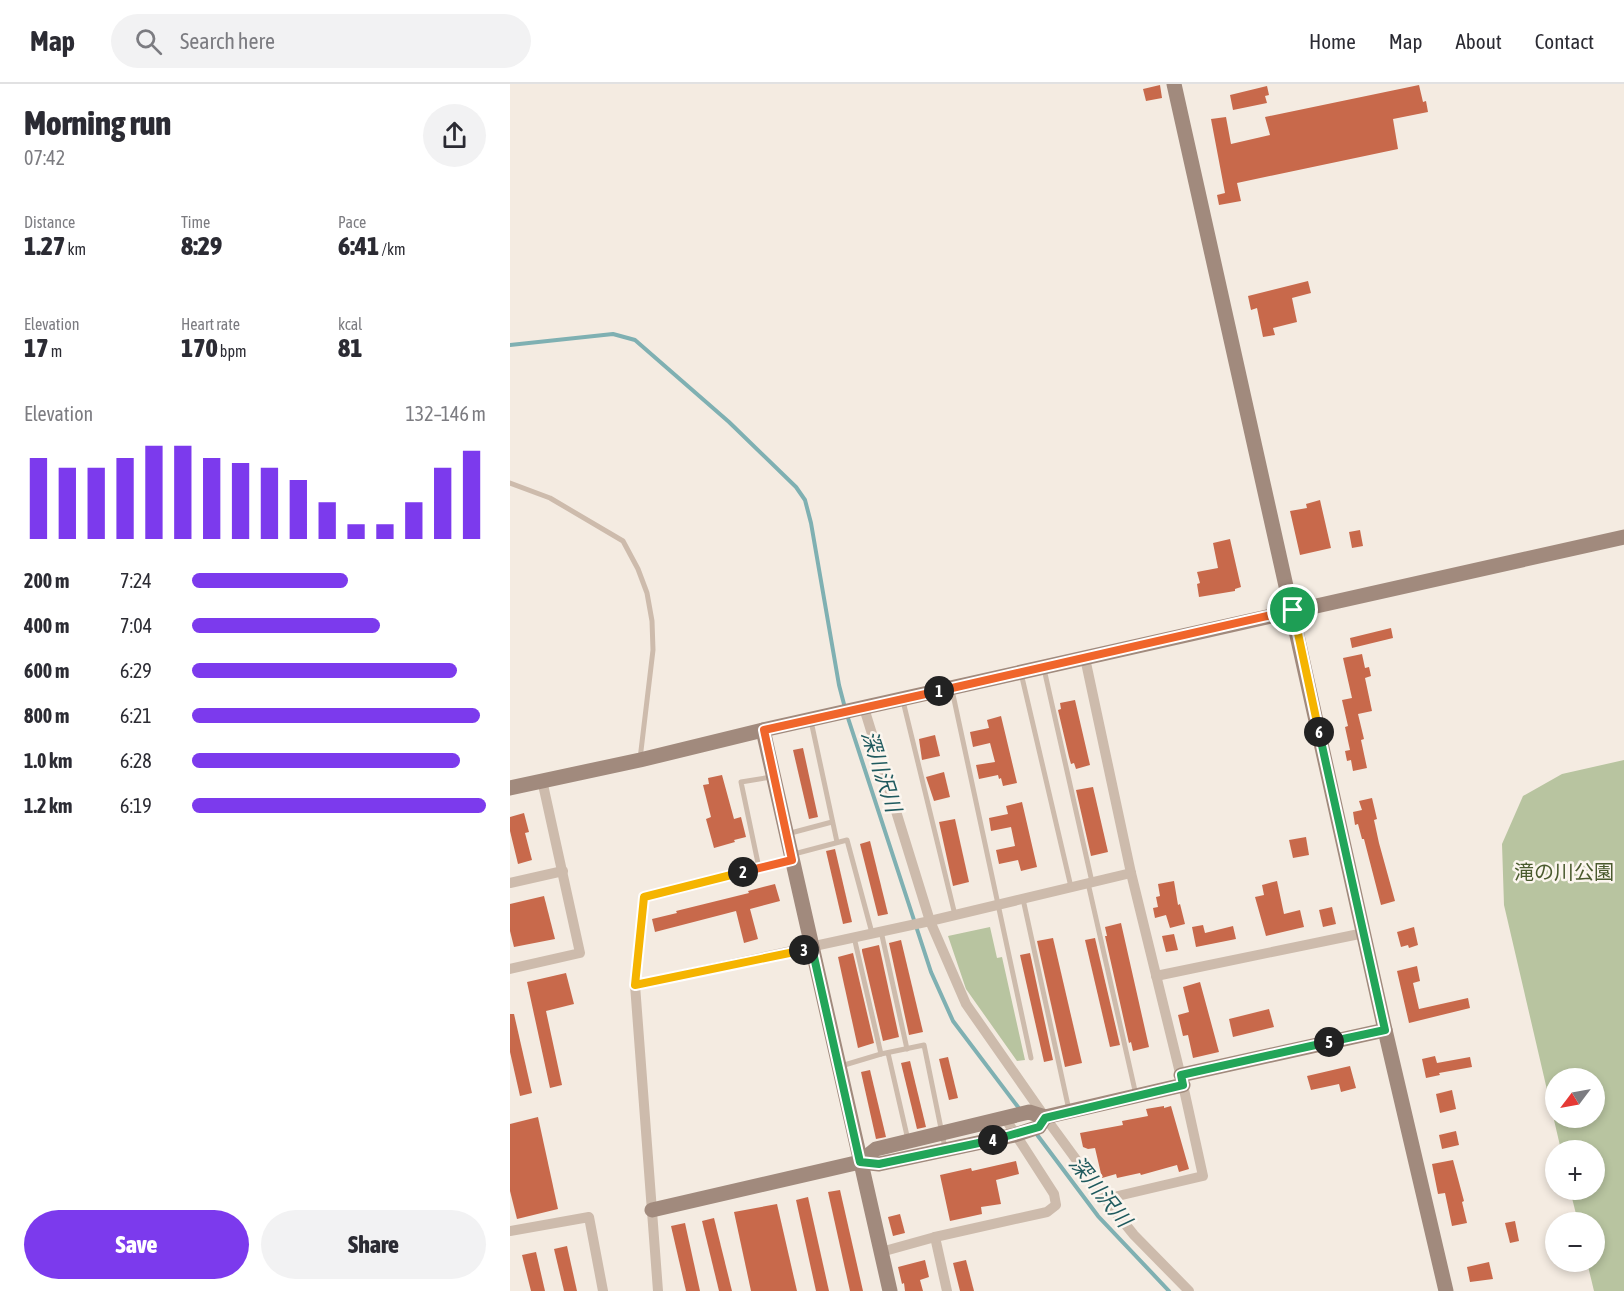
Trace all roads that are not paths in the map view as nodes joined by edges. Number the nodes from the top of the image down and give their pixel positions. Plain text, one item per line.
1 (1174, 84) edge
2 (510, 483) edge
3 (1624, 537) edge
4 (1293, 610) junction
5 (1085, 658) junction
6 (1044, 668) junction
7 (1021, 672) junction
8 (952, 688) junction
9 (903, 699) junction
10 (859, 709) junction
11 (811, 720) junction
12 (764, 730) junction
13 (639, 760) junction
14 (774, 776) junction
15 (542, 780) junction
16 (510, 788) edge
17 (832, 822) junction
18 (786, 834) junction
19 (837, 842) junction
20 (792, 858) junction
21 (759, 868) junction
22 (563, 871) junction
23 (1131, 873) junction
24 (510, 883) edge
25 (1090, 883) junction
26 (1071, 887) junction
27 (1023, 899) junction
28 (999, 904) junction
29 (955, 915) junction
30 (926, 922) junction
31 (876, 932) junction
32 (1364, 933) junction
33 (854, 937) junction
34 (812, 948) junction
35 (510, 969) edge
36 (1156, 976) junction
37 (635, 985) junction
38 (1385, 1030) junction
39 (907, 1049) junction
40 (888, 1053) junction
41 (881, 1054) junction
42 (1031, 1058) dead end
43 (840, 1066) junction
44 (1182, 1080) junction
45 (1136, 1096) junction
46 (1069, 1112) junction
47 (1017, 1115) junction
48 (1032, 1128) junction
49 (942, 1133) junction
50 (908, 1141) junction
51 (945, 1150) junction
52 (860, 1162) junction
53 (1105, 1199) junction
54 (652, 1210) junction
55 (510, 1231) edge
56 (935, 1237) junction
57 (881, 1252) junction
58 (603, 1291) edge
59 (658, 1291) edge
60 (890, 1291) edge
61 (947, 1291) edge
62 (1189, 1291) edge
63 (1446, 1291) edge

1 - 4 street
2 - 13 lane
3 - 4 street
4 - 5 street
4 - 32 street
5 - 6 street
5 - 23 street
6 - 7 street
6 - 25 lane
7 - 8 street
7 - 26 lane
8 - 9 street
8 - 28 lane
9 - 10 street
9 - 29 lane
10 - 11 street
10 - 30 street
11 - 12 street
11 - 17 lane
12 - 13 street
12 - 14 street
13 - 15 street
14 - 18 street
14 - 21 lane
15 - 16 street
15 - 22 street
17 - 18 lane
17 - 19 lane
18 - 20 street
19 - 20 lane
19 - 31 lane
20 - 21 street
20 - 34 street
21 - 37 street
22 - 24 street
22 - 35 street
23 - 25 street
23 - 36 street
25 - 26 street
25 - 45 lane
26 - 27 street
27 - 28 street
27 - 46 lane
28 - 29 street
28 - 42 lane
29 - 30 street
30 - 31 street
30 - 48 street
31 - 33 street
31 - 39 lane
32 - 36 street
32 - 38 street
33 - 34 street
33 - 41 lane
34 - 37 street
34 - 43 street
36 - 44 street
37 - 54 street
38 - 44 street
38 - 63 street
39 - 40 lane
39 - 49 lane
40 - 41 lane
40 - 50 lane
41 - 43 lane
43 - 52 street
44 - 45 street
44 - 53 street
45 - 46 street
46 - 48 street
47 - 48 street
47 - 48 street
47 - 49 street
48 - 51 street
48 - 53 street
48 - 56 street
49 - 50 street
49 - 51 lane
50 - 52 street
51 - 52 street
52 - 54 street
52 - 57 street
53 - 62 street
54 - 59 street
55 - 58 street
56 - 57 street
56 - 61 street
57 - 60 street

